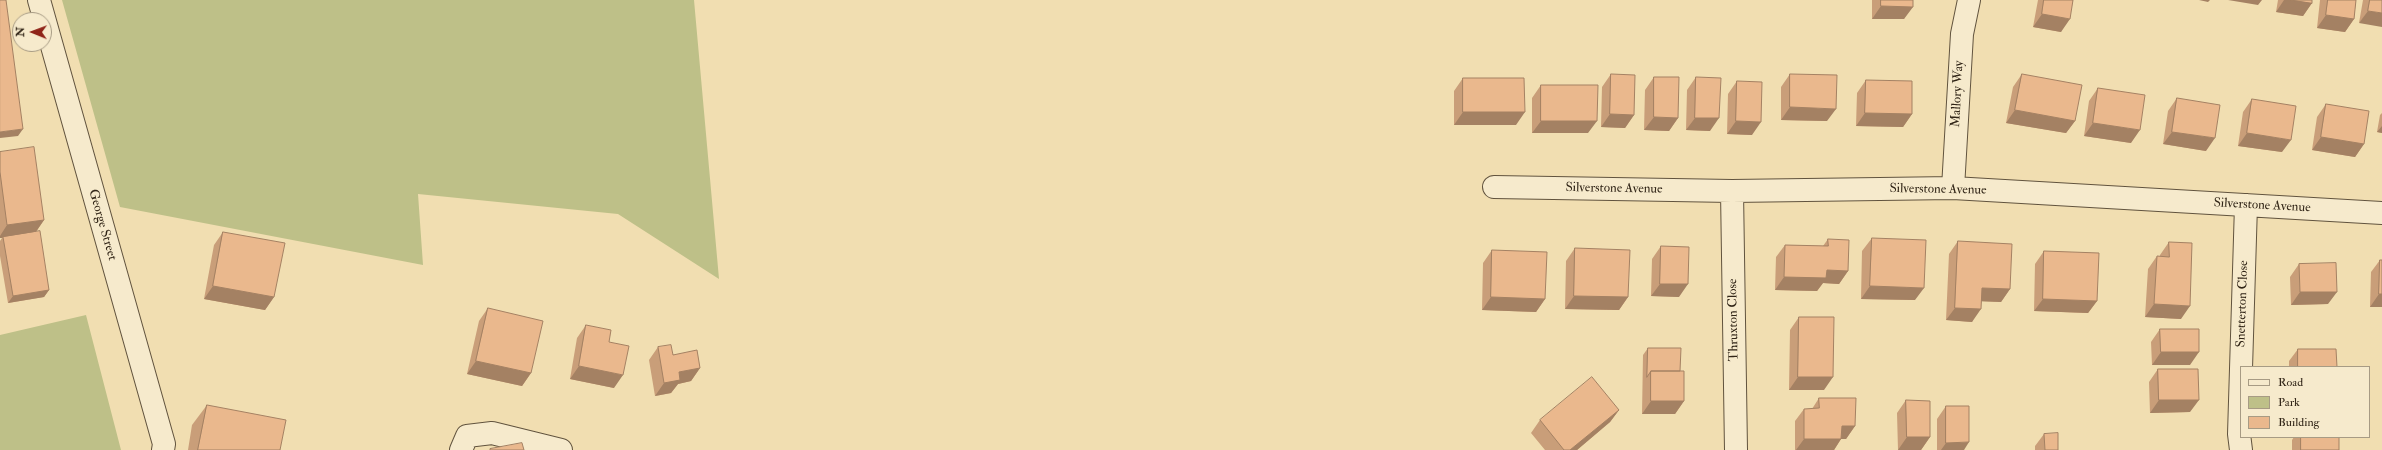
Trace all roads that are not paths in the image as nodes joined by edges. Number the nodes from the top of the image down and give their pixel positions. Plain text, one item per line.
1 (39, 0) edge
2 (1969, 0) edge
3 (1494, 187) dead end
4 (1953, 188) junction
5 (1732, 191) junction
6 (2246, 205) junction
7 (2382, 213) edge
8 (2240, 366) edge
9 (2240, 377) edge
10 (163, 450) edge
11 (461, 450) edge
12 (561, 450) edge
13 (1736, 450) edge
14 (2241, 450) edge

1 - 10 street, George Street
2 - 4 street, Mallory Way
3 - 5 street, Silverstone Avenue
4 - 5 street, Silverstone Avenue
4 - 6 street, Silverstone Avenue
5 - 13 street, Thruxton Close
6 - 7 street, Silverstone Avenue
6 - 8 street, Snetterton Close
9 - 14 street, Snetterton Close
11 - 12 street

